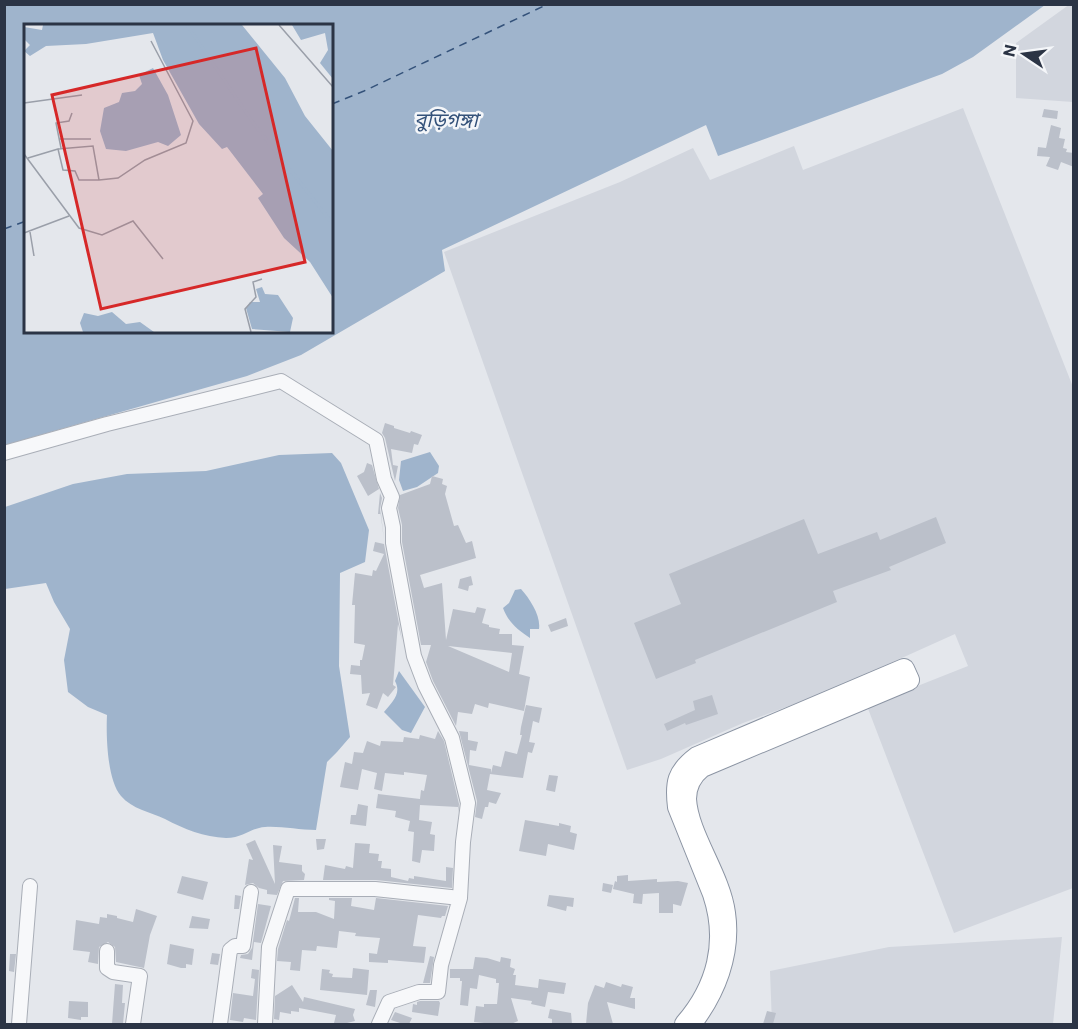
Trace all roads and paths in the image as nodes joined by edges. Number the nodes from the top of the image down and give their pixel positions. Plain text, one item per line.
1 (4, 453) edge
2 (30, 886) dead end
3 (251, 892) dead end
4 (460, 898) junction
5 (723, 944) junction
6 (108, 951) dead end
7 (19, 1024) edge
8 (133, 1024) edge
9 (220, 1024) edge
10 (265, 1024) edge
11 (379, 1024) edge
12 (685, 1024) edge
13 (690, 1024) edge

1 - 4 street
2 - 7 street
3 - 9 street
4 - 10 street
4 - 11 street
5 - 5 highway
5 - 12 highway
5 - 13 highway
6 - 8 street

